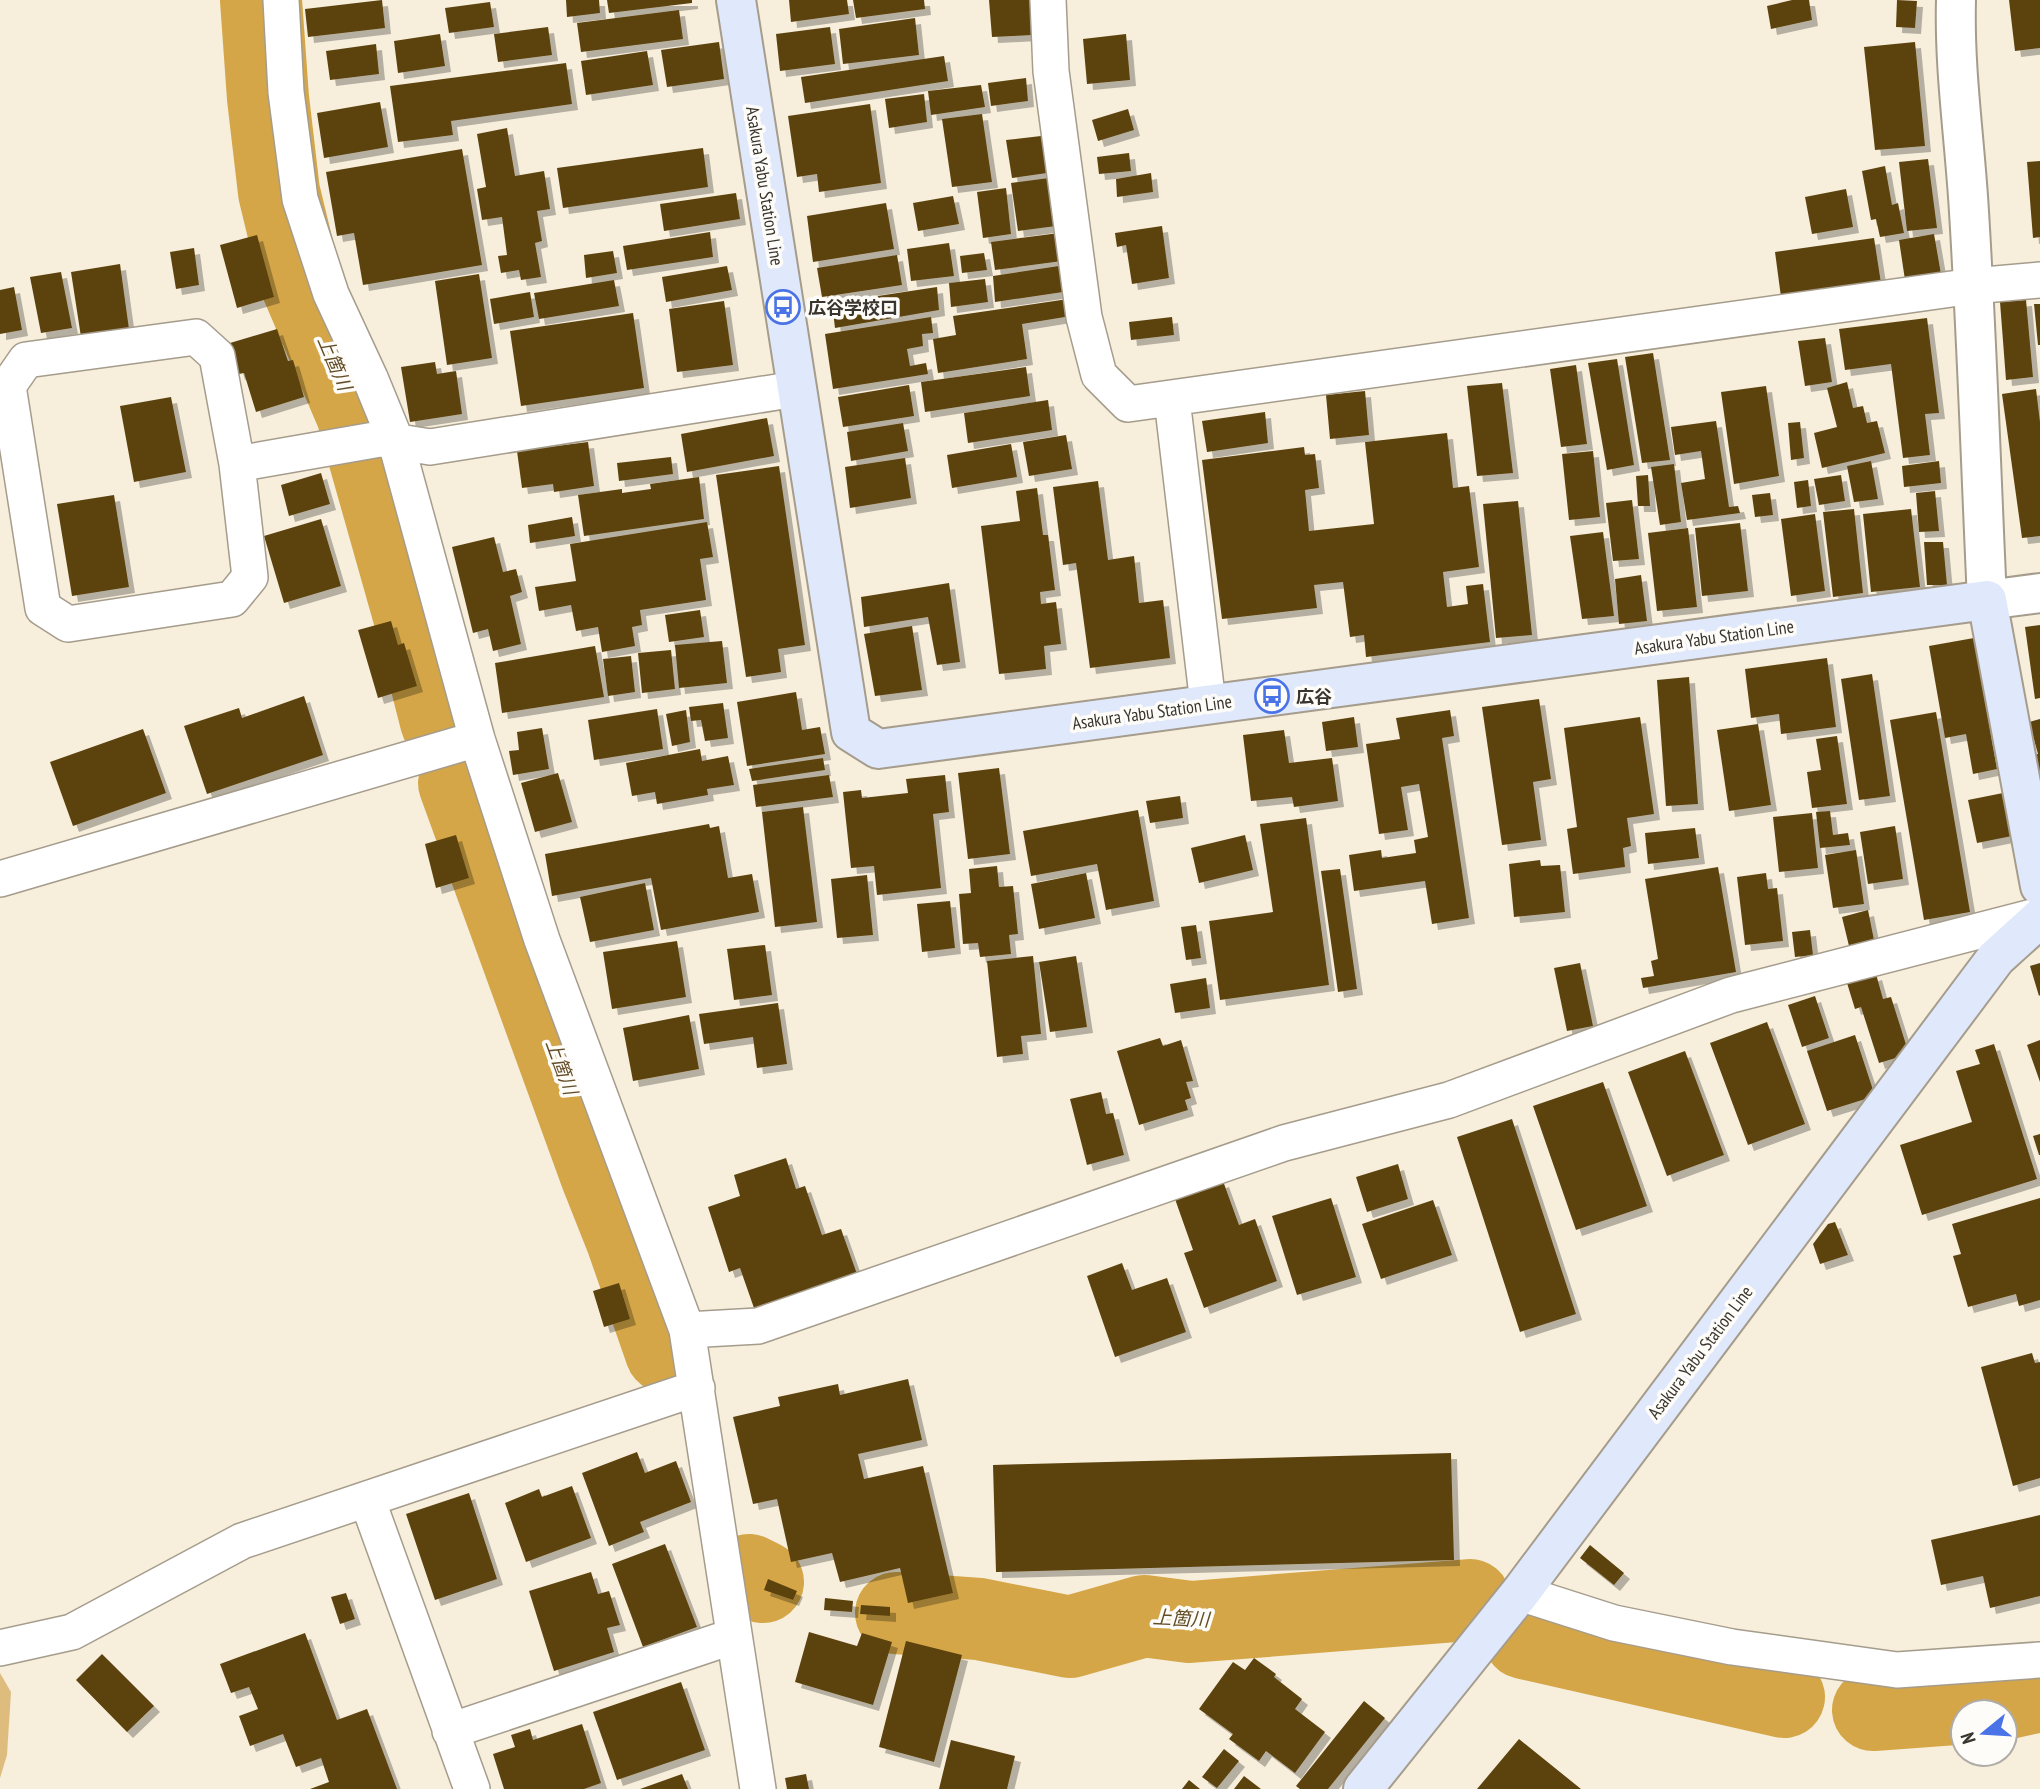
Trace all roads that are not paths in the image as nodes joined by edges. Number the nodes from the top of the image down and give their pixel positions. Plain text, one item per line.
1 (281, 0) edge
2 (736, 0) edge
3 (1048, 0) edge
4 (1956, 0) edge
5 (2040, 280) edge
6 (1973, 286) junction
7 (796, 389) junction
8 (1172, 398) junction
9 (377, 441) junction
10 (237, 464) junction
11 (2040, 593) edge
12 (1987, 600) junction
13 (1208, 704) junction
14 (478, 738) junction
15 (0, 879) edge
16 (2040, 886) edge
17 (2040, 917) edge
18 (687, 1330) junction
19 (697, 1388) junction
20 (367, 1499) junction
21 (1520, 1593) junction
22 (734, 1636) junction
23 (0, 1648) edge
24 (2040, 1660) edge
25 (450, 1731) junction
26 (472, 1789) edge
27 (758, 1789) edge
28 (1363, 1789) edge

1 - 9 street
2 - 7 main road, Asakura Yabu Station Line
3 - 8 street
4 - 6 street
5 - 6 street
6 - 8 street
6 - 12 street
7 - 9 street
7 - 13 main road, Asakura Yabu Station Line
8 - 13 street
9 - 10 street
9 - 14 street
10 - 10 street
11 - 12 street
12 - 13 main road, Asakura Yabu Station Line
12 - 16 main road
14 - 15 street
14 - 18 street
17 - 18 street
17 - 21 main road, Asakura Yabu Station Line
18 - 19 street
19 - 20 street
19 - 22 street
20 - 23 street
20 - 25 street
21 - 24 street
21 - 28 main road, Asakura Yabu Station Line
22 - 25 street
22 - 27 street
25 - 26 street

